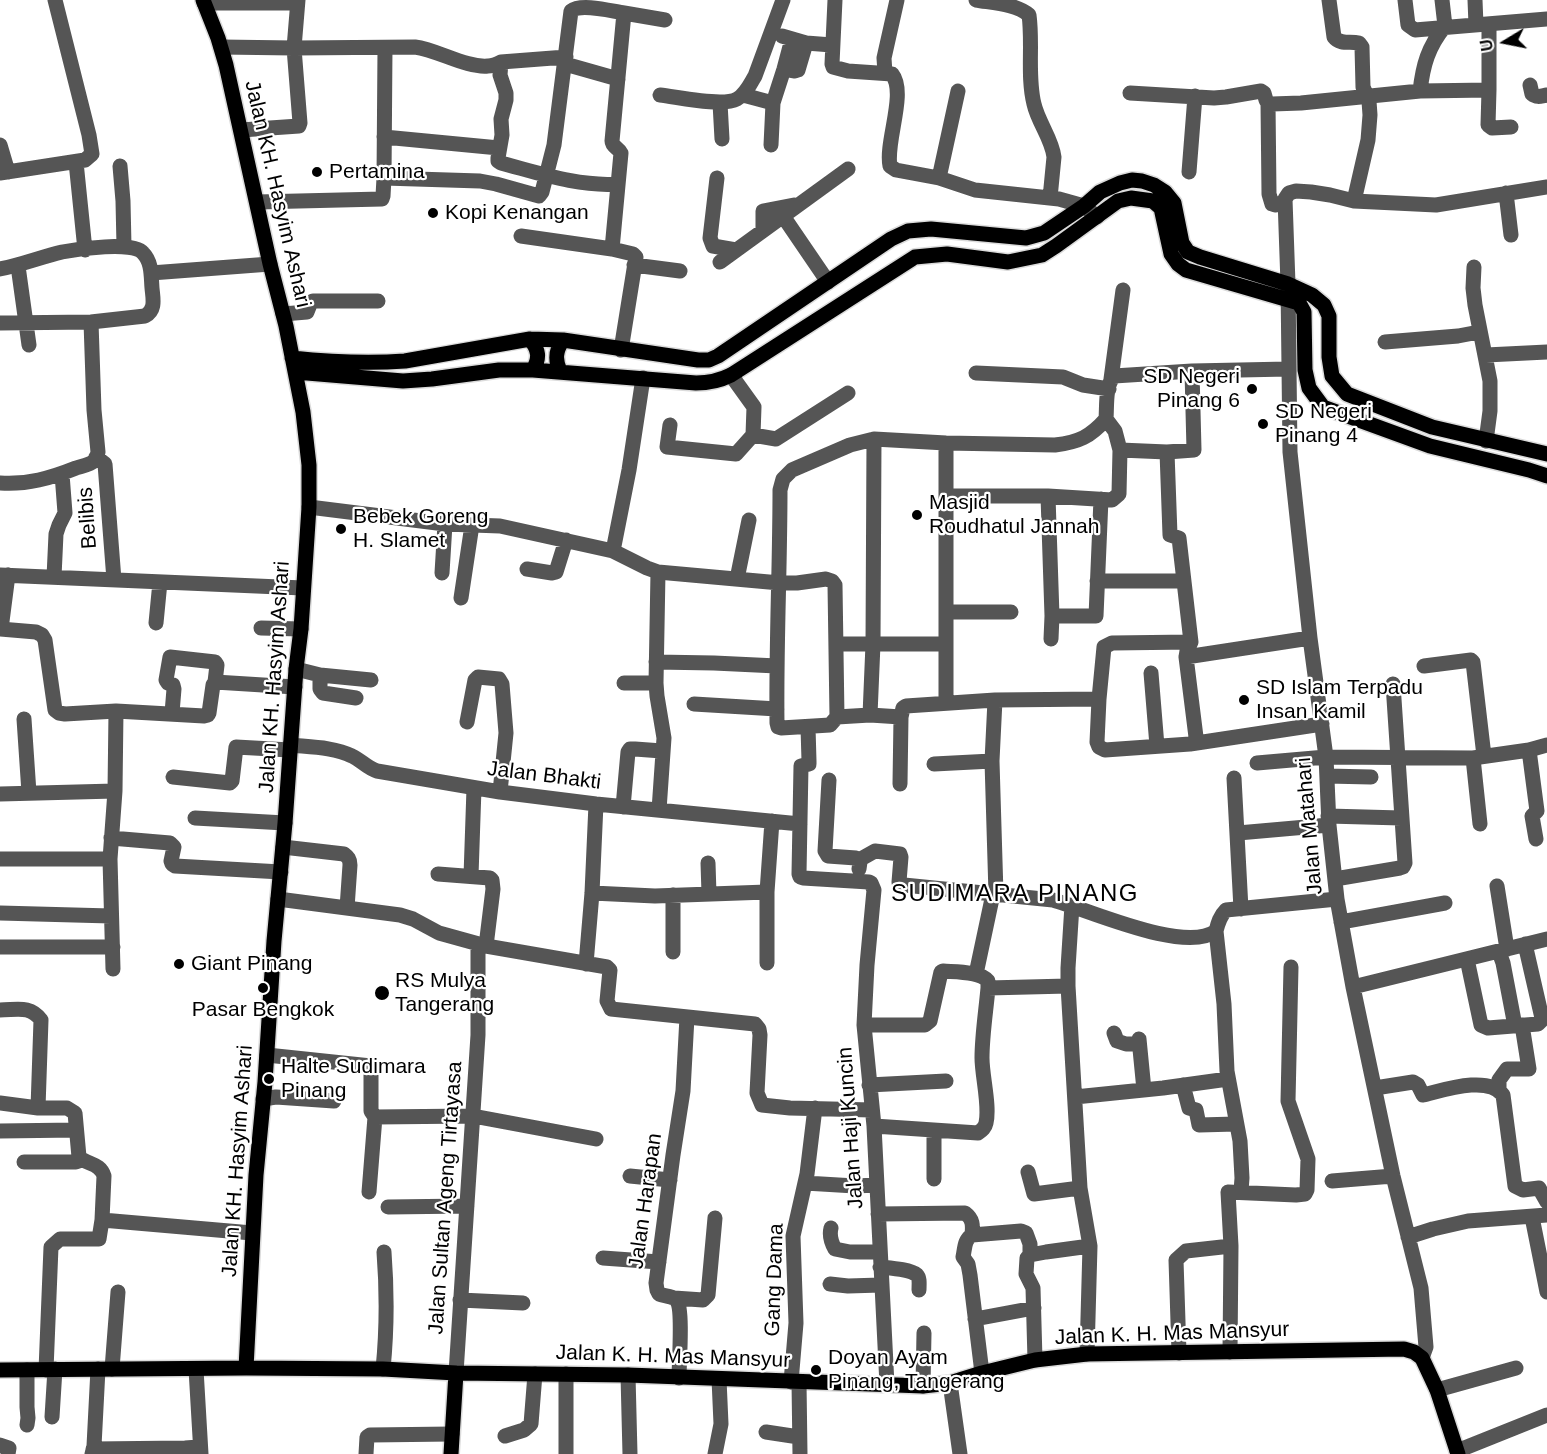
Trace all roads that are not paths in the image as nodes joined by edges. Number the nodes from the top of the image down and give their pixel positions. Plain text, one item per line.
1 (55, 0) edge
2 (783, 0) edge
3 (835, 0) edge
4 (897, 0) edge
5 (976, 0) edge
6 (1329, 0) edge
7 (1405, 0) edge
8 (1442, 0) edge
9 (1475, 0) edge
10 (204, 1) edge
11 (298, 2) edge
12 (582, 3) edge
13 (624, 14) junction
14 (1547, 19) edge
15 (665, 20) dead end
16 (1483, 25) junction
17 (1445, 26) junction
18 (772, 31) junction
19 (799, 41) junction
20 (832, 45) junction
21 (221, 47) junction
22 (294, 48) junction
23 (385, 48) junction
24 (565, 60) junction
25 (501, 62) junction
26 (885, 73) junction
27 (618, 79) junction
28 (1530, 85) dead end
29 (1489, 90) junction
30 (958, 91) dead end
31 (1420, 91) junction
32 (1130, 93) dead end
33 (660, 94) dead end
34 (1547, 94) edge
35 (742, 95) junction
36 (1196, 96) junction
37 (1366, 96) junction
38 (720, 102) junction
39 (773, 103) junction
40 (1268, 103) junction
41 (1511, 127) dead end
42 (241, 130) junction
43 (384, 137) junction
44 (722, 139) dead end
45 (0, 145) edge
46 (771, 145) dead end
47 (499, 148) junction
48 (76, 162) junction
49 (120, 166) dead end
50 (848, 169) dead end
51 (4, 172) edge
52 (1189, 172) dead end
53 (546, 175) junction
54 (384, 178) junction
55 (717, 178) dead end
56 (939, 178) junction
57 (618, 184) junction
58 (1547, 187) edge
59 (1506, 193) junction
60 (1050, 198) junction
61 (1354, 201) junction
62 (256, 202) junction
63 (1285, 202) junction
64 (799, 205) junction
65 (1084, 206) junction
66 (783, 216) junction
67 (1097, 218) junction
68 (763, 230) junction
69 (1511, 235) dead end
70 (521, 236) dead end
71 (124, 246) junction
72 (612, 249) junction
73 (85, 250) junction
74 (735, 250) junction
75 (720, 262) dead end
76 (270, 264) junction
77 (634, 265) junction
78 (18, 266) junction
79 (1474, 267) dead end
80 (0, 269) edge
81 (680, 271) dead end
82 (151, 273) junction
83 (828, 282) junction
84 (1123, 290) dead end
85 (1288, 291) junction
86 (378, 301) dead end
87 (843, 303) junction
88 (284, 320) junction
89 (91, 321) junction
90 (0, 323) edge
91 (26, 323) junction
92 (1479, 332) junction
93 (530, 339) junction
94 (562, 340) junction
95 (1385, 342) dead end
96 (29, 345) dead end
97 (621, 350) junction
98 (1547, 352) edge
99 (1486, 355) junction
100 (389, 362) junction
101 (293, 365) junction
102 (1288, 369) junction
103 (533, 370) junction
104 (560, 371) junction
105 (1192, 371) junction
106 (976, 373) dead end
107 (731, 375) junction
108 (643, 378) junction
109 (1110, 384) junction
110 (848, 393) dead end
111 (1106, 419) junction
112 (670, 425) dead end
113 (753, 435) junction
114 (874, 439) junction
115 (1486, 441) junction
116 (946, 443) junction
117 (1120, 450) junction
118 (1167, 452) junction
119 (1547, 454) edge
120 (97, 455) junction
121 (62, 474) junction
122 (1547, 476) edge
123 (0, 483) edge
124 (946, 496) junction
125 (1048, 496) junction
126 (1101, 500) junction
127 (309, 507) junction
128 (749, 520) dead end
129 (446, 524) junction
130 (472, 525) junction
131 (566, 540) junction
132 (613, 551) junction
133 (527, 569) dead end
134 (658, 572) junction
135 (442, 573) dead end
136 (4, 575) edge
137 (54, 577) junction
138 (737, 579) junction
139 (114, 580) junction
140 (1097, 581) junction
141 (1184, 581) junction
142 (160, 582) junction
143 (780, 583) junction
144 (303, 588) junction
145 (461, 598) dead end
146 (946, 612) junction
147 (1011, 612) dead end
148 (1052, 616) junction
149 (156, 623) dead end
150 (261, 628) dead end
151 (0, 629) edge
152 (301, 629) junction
153 (1310, 638) junction
154 (1051, 639) dead end
155 (1191, 642) junction
156 (836, 644) junction
157 (873, 644) junction
158 (946, 644) junction
159 (1186, 657) junction
160 (656, 662) junction
161 (777, 666) junction
162 (1424, 666) dead end
163 (296, 669) junction
164 (1151, 673) dead end
165 (320, 675) junction
166 (372, 680) dead end
167 (215, 682) junction
168 (624, 683) dead end
169 (656, 683) junction
170 (1393, 684) dead end
171 (295, 687) junction
172 (356, 698) dead end
173 (1099, 699) junction
174 (995, 700) junction
175 (946, 702) junction
176 (694, 704) dead end
177 (777, 709) junction
178 (116, 711) junction
179 (172, 713) junction
180 (870, 715) junction
181 (837, 717) junction
182 (901, 717) junction
183 (24, 719) dead end
184 (467, 722) dead end
185 (1322, 724) junction
186 (808, 727) junction
187 (1194, 742) junction
188 (1547, 745) edge
189 (1157, 746) junction
190 (290, 748) junction
191 (1529, 750) junction
192 (662, 751) junction
193 (1326, 757) junction
194 (1478, 757) junction
195 (1399, 758) junction
196 (992, 761) junction
197 (1257, 763) dead end
198 (934, 764) dead end
199 (1327, 776) junction
200 (172, 777) dead end
201 (1371, 777) dead end
202 (1234, 778) dead end
203 (829, 780) dead end
204 (900, 784) dead end
205 (474, 788) junction
206 (115, 791) junction
207 (28, 792) junction
208 (500, 792) junction
209 (0, 794) edge
210 (596, 804) junction
211 (623, 807) junction
212 (659, 810) junction
213 (1542, 810) edge
214 (195, 818) dead end
215 (1401, 818) junction
216 (1329, 820) junction
217 (772, 821) junction
218 (285, 823) junction
219 (800, 824) junction
220 (1480, 824) dead end
221 (1238, 832) junction
222 (111, 838) junction
223 (1536, 839) dead end
224 (283, 847) junction
225 (0, 859) edge
226 (110, 859) junction
227 (859, 860) junction
228 (708, 863) dead end
229 (281, 872) junction
230 (438, 874) dead end
231 (471, 876) junction
232 (1335, 879) junction
233 (858, 881) junction
234 (1497, 886) dead end
235 (592, 892) junction
236 (767, 892) junction
237 (709, 894) junction
238 (994, 894) junction
239 (674, 896) junction
240 (278, 899) junction
241 (1337, 899) junction
242 (1445, 903) dead end
243 (1072, 905) junction
244 (347, 908) junction
245 (1241, 909) junction
246 (0, 913) edge
247 (111, 916) junction
248 (1341, 922) junction
249 (1216, 931) junction
250 (1547, 939) edge
251 (1525, 944) junction
252 (482, 945) junction
253 (0, 947) edge
254 (113, 947) junction
255 (1503, 950) junction
256 (673, 952) dead end
257 (1467, 959) junction
258 (767, 963) dead end
259 (586, 964) junction
260 (1291, 968) dead end
261 (113, 969) dead end
262 (976, 974) junction
263 (1068, 986) junction
264 (1353, 987) junction
265 (988, 988) junction
266 (0, 1010) edge
267 (687, 1017) junction
268 (1519, 1025) junction
269 (864, 1026) junction
270 (1114, 1033) dead end
271 (267, 1055) junction
272 (1228, 1079) junction
273 (946, 1081) dead end
274 (869, 1085) junction
275 (1183, 1085) junction
276 (1375, 1088) junction
277 (1499, 1089) junction
278 (1144, 1090) junction
279 (1075, 1097) junction
280 (263, 1100) junction
281 (334, 1101) dead end
282 (0, 1103) edge
283 (38, 1108) junction
284 (815, 1108) junction
285 (872, 1110) junction
286 (473, 1116) junction
287 (375, 1117) junction
288 (1236, 1124) junction
289 (873, 1126) junction
290 (76, 1130) junction
291 (0, 1131) edge
292 (934, 1131) junction
293 (596, 1139) dead end
294 (82, 1160) junction
295 (24, 1162) dead end
296 (1028, 1172) dead end
297 (630, 1176) dead end
298 (1393, 1176) junction
299 (934, 1179) dead end
300 (670, 1180) junction
301 (1332, 1181) dead end
302 (805, 1184) junction
303 (877, 1185) junction
304 (1080, 1188) junction
305 (1241, 1191) junction
306 (369, 1192) dead end
307 (1547, 1202) edge
308 (467, 1206) junction
309 (388, 1207) dead end
310 (878, 1214) junction
311 (1539, 1216) edge
312 (715, 1218) dead end
313 (102, 1220) junction
314 (831, 1228) dead end
315 (252, 1233) junction
316 (972, 1235) junction
317 (1408, 1237) junction
318 (1090, 1246) junction
319 (1231, 1246) junction
320 (384, 1252) dead end
321 (1030, 1256) junction
322 (603, 1258) dead end
323 (880, 1259) junction
324 (659, 1262) junction
325 (830, 1284) dead end
326 (881, 1285) junction
327 (919, 1290) dead end
328 (118, 1292) dead end
329 (1547, 1292) edge
330 (674, 1298) junction
331 (460, 1300) junction
332 (523, 1303) dead end
333 (1034, 1308) junction
334 (975, 1319) junction
335 (924, 1333) dead end
336 (1230, 1352) junction
337 (1179, 1353) junction
338 (1087, 1354) junction
339 (1422, 1358) junction
340 (1035, 1360) junction
341 (246, 1368) junction
342 (1516, 1368) dead end
343 (105, 1369) junction
344 (196, 1369) junction
345 (383, 1369) junction
346 (0, 1370) edge
347 (27, 1370) junction
348 (51, 1370) junction
349 (456, 1373) junction
350 (981, 1373) junction
351 (535, 1374) junction
352 (566, 1374) junction
353 (628, 1375) junction
354 (679, 1378) junction
355 (719, 1379) junction
356 (795, 1382) junction
357 (950, 1383) junction
358 (887, 1385) junction
359 (923, 1386) junction
360 (1437, 1390) junction
361 (1547, 1416) edge
362 (52, 1417) dead end
363 (27, 1425) dead end
364 (766, 1432) dead end
365 (452, 1434) junction
366 (505, 1436) dead end
367 (799, 1437) junction
368 (0, 1445) edge
369 (200, 1450) edge
370 (93, 1451) edge
371 (1458, 1452) edge
372 (8, 1454) edge
373 (366, 1454) edge
374 (451, 1454) edge
375 (566, 1454) edge
376 (630, 1454) edge
377 (715, 1454) edge
378 (800, 1454) edge
379 (960, 1454) edge

1 - 48 street
2 - 18 street
3 - 20 street
4 - 26 street
5 - 60 street
6 - 37 street
7 - 17 street
8 - 17 street
9 - 16 street
10 - 11 street
10 - 21 main road, Jalan KH. Hasyim Ashari
11 - 22 street
12 - 13 street
12 - 24 street
13 - 15 street
13 - 27 street
14 - 16 street
16 - 17 street
16 - 29 street
17 - 31 street
18 - 19 street
18 - 35 street
19 - 20 street
19 - 39 street
20 - 26 street
21 - 22 street
21 - 42 main road, Jalan KH. Hasyim Ashari
22 - 23 street
22 - 42 street
23 - 25 street
23 - 43 street
24 - 25 street
24 - 27 street
24 - 53 street
25 - 47 street
26 - 56 street
27 - 57 street
28 - 34 street
29 - 31 street
29 - 41 street
30 - 56 street
31 - 37 street
32 - 36 street
33 - 38 street
35 - 38 street
35 - 39 street
36 - 40 street
36 - 52 street
37 - 40 street
37 - 61 street
38 - 44 street
39 - 46 street
40 - 63 street
42 - 62 main road, Jalan KH. Hasyim Ashari
43 - 47 street
43 - 54 street
45 - 51 street
47 - 53 street
48 - 51 street
48 - 73 street
49 - 71 street
50 - 64 street
53 - 54 street
53 - 57 street
54 - 62 street
55 - 74 street
56 - 60 street
57 - 72 street
58 - 59 street
59 - 61 street
59 - 69 street
60 - 65 street
61 - 63 street
62 - 76 main road, Jalan KH. Hasyim Ashari
63 - 85 street, Jalan Matahari
64 - 66 street
64 - 68 street
65 - 67 street
65 - 83 main road
65 - 85 main road
66 - 68 street
66 - 83 street
67 - 85 main road
67 - 87 main road
68 - 74 street
70 - 72 street
71 - 73 street
71 - 82 street
72 - 77 street
73 - 78 street
74 - 75 street
76 - 82 street
76 - 88 main road, Jalan KH. Hasyim Ashari
77 - 81 street
77 - 97 street
78 - 80 street
78 - 91 street
79 - 92 street
82 - 89 street
83 - 87 main road
83 - 97 main road
84 - 109 street
85 - 102 street, Jalan Matahari
85 - 115 main road
85 - 122 main road
86 - 88 street
87 - 107 main road
88 - 100 main road
88 - 101 main road, Jalan KH. Hasyim Ashari
89 - 91 street
89 - 120 street, Belibis
90 - 91 street
91 - 96 street
92 - 95 street
92 - 99 street
93 - 94 main road
93 - 100 main road
93 - 103 main road
94 - 97 main road
94 - 104 main road
98 - 99 street
99 - 115 street
100 - 101 main road
101 - 103 main road
101 - 127 main road, Jalan KH. Hasyim Ashari
102 - 105 street
102 - 153 street, Jalan Matahari
103 - 104 main road
104 - 108 main road
105 - 109 street
105 - 118 street
106 - 109 street
107 - 108 main road
107 - 113 street
108 - 132 street
109 - 111 street
110 - 113 street
111 - 116 street
111 - 117 street
112 - 113 street
114 - 116 street
114 - 143 street
114 - 157 street
115 - 119 main road
116 - 124 street
117 - 118 street
117 - 126 street
118 - 141 street
120 - 121 street
120 - 139 street, Belibis
121 - 123 street
121 - 137 street
124 - 125 street
124 - 146 street
125 - 126 street
125 - 148 street
126 - 140 street
127 - 129 street
127 - 144 main road, Jalan KH. Hasyim Ashari
128 - 138 street
129 - 130 street
129 - 135 street
130 - 131 street
130 - 145 street
131 - 132 street
131 - 133 street
132 - 134 street
134 - 138 street
134 - 160 street
136 - 137 street
136 - 151 street
137 - 139 street
138 - 143 street
139 - 142 street
140 - 141 street
140 - 148 street
141 - 155 street
142 - 144 street
142 - 149 street
143 - 156 street
143 - 161 street
144 - 152 main road, Jalan KH. Hasyim Ashari
146 - 147 street
146 - 158 street
148 - 154 street
150 - 152 street
151 - 178 street
152 - 163 main road, Jalan KH. Hasyim Ashari
153 - 159 street
153 - 185 street, Jalan Matahari
155 - 159 street
155 - 173 street
156 - 157 street
156 - 181 street
157 - 158 street
157 - 180 street
158 - 175 street
159 - 187 street
160 - 161 street
160 - 169 street
161 - 177 street
162 - 194 street
163 - 165 street
163 - 171 main road, Jalan KH. Hasyim Ashari
164 - 189 street
165 - 166 street
165 - 172 street
167 - 171 street
167 - 179 street
167 - 179 street
168 - 169 street
169 - 192 street
170 - 195 street
171 - 190 main road, Jalan KH. Hasyim Ashari
173 - 174 street
173 - 189 street
174 - 175 street
174 - 196 street
175 - 182 street
176 - 177 street
177 - 186 street
178 - 179 street
178 - 206 street
180 - 181 street
180 - 182 street
181 - 186 street
182 - 204 street
183 - 207 street
184 - 208 street
185 - 187 street
185 - 193 street, Jalan Matahari
186 - 219 street
187 - 189 street
188 - 191 street
190 - 200 street, Jalan Bhakti
190 - 205 street, Jalan Bhakti
190 - 218 main road, Jalan KH. Hasyim Ashari
191 - 194 street
191 - 213 street
192 - 211 street
192 - 212 street
193 - 195 street
193 - 197 street
193 - 199 street, Jalan Matahari
194 - 195 street
194 - 220 street
195 - 215 street
196 - 198 street
196 - 238 street
199 - 201 street
199 - 216 street, Jalan Matahari
202 - 221 street
203 - 227 street
205 - 208 street, Jalan Bhakti
205 - 231 street
206 - 207 street
206 - 222 street
207 - 209 street
208 - 210 street, Jalan Bhakti
210 - 211 street, Jalan Bhakti
210 - 235 street
211 - 212 street, Jalan Bhakti
212 - 217 street, Jalan Bhakti
213 - 223 street
214 - 218 street
215 - 216 street
215 - 232 street
216 - 221 street
216 - 232 street, Jalan Matahari
217 - 219 street, Jalan Bhakti
217 - 236 street
218 - 224 main road, Jalan KH. Hasyim Ashari
219 - 233 street
221 - 245 street
222 - 226 street
222 - 229 street
224 - 229 main road, Jalan KH. Hasyim Ashari
224 - 244 street
225 - 226 street
226 - 247 street
227 - 233 street
227 - 238 street
228 - 237 street
229 - 240 main road, Jalan KH. Hasyim Ashari
230 - 231 street
231 - 252 street, Jalan Sultan Ageng Tirtayasa
232 - 241 street, Jalan Matahari
233 - 269 street, Jalan Haji Kuncin
234 - 255 street
235 - 239 street
235 - 259 street
236 - 237 street
236 - 258 street
237 - 239 street
238 - 243 street
238 - 262 street
239 - 256 street
240 - 244 street
240 - 271 main road, Jalan KH. Hasyim Ashari
241 - 245 street
241 - 248 street, Jalan Matahari
242 - 248 street
243 - 249 street
243 - 263 street
244 - 252 street
245 - 249 street
246 - 247 street
247 - 254 street
248 - 264 street, Jalan Matahari
249 - 272 street
250 - 251 street
251 - 255 street
251 - 268 street
252 - 259 street
252 - 286 street, Jalan Sultan Ageng Tirtayasa
253 - 254 street
254 - 261 street
255 - 257 street
255 - 268 street
257 - 264 street
257 - 268 street
259 - 267 street
260 - 305 street
262 - 265 street
262 - 269 street
263 - 265 street
263 - 279 street
264 - 276 street, Jalan Matahari
265 - 292 street
266 - 283 street
267 - 284 street
267 - 300 street, Jalan Harapan
268 - 277 street
269 - 274 street, Jalan Haji Kuncin
270 - 278 street
271 - 280 main road, Jalan KH. Hasyim Ashari
271 - 287 street
272 - 275 street
272 - 288 street
273 - 274 street
274 - 285 street, Jalan Haji Kuncin
275 - 278 street
275 - 288 street
276 - 277 street
276 - 298 street, Jalan Matahari
277 - 307 street
278 - 279 street
279 - 304 street
280 - 281 street
280 - 315 main road, Jalan KH. Hasyim Ashari
282 - 283 street
283 - 290 street
284 - 285 street
284 - 302 street, Gang Dama
285 - 289 street, Jalan Haji Kuncin
286 - 287 street
286 - 293 street
286 - 308 street, Jalan Sultan Ageng Tirtayasa
287 - 306 street
288 - 305 street
289 - 292 street
289 - 303 street, Jalan Haji Kuncin
290 - 291 street
290 - 294 street
292 - 299 street
294 - 295 street
294 - 313 street
296 - 304 street
297 - 300 street
298 - 301 street
298 - 317 street, Jalan Matahari
300 - 324 street, Jalan Harapan
302 - 303 street
302 - 356 street, Gang Dama
303 - 310 street, Jalan Haji Kuncin
304 - 318 street
305 - 319 street
308 - 309 street
308 - 331 street, Jalan Sultan Ageng Tirtayasa
310 - 316 street
310 - 323 street, Jalan Haji Kuncin
311 - 317 street
311 - 329 street
312 - 330 street
313 - 315 street
313 - 348 street
314 - 323 street
315 - 341 main road, Jalan KH. Hasyim Ashari
316 - 321 street
316 - 334 street
317 - 339 street, Jalan Matahari
318 - 321 street
318 - 338 street
319 - 336 street
319 - 337 street
320 - 345 street
321 - 333 street
322 - 324 street
323 - 326 street, Jalan Haji Kuncin
323 - 327 street
324 - 330 street, Jalan Harapan
325 - 326 street
326 - 358 street, Jalan Haji Kuncin
328 - 343 street
330 - 354 street
331 - 332 street
331 - 349 street, Jalan Sultan Ageng Tirtayasa
333 - 334 street
333 - 340 street
334 - 350 street
335 - 359 street
336 - 337 main road, Jalan K. H. Mas Mansyur
336 - 339 main road, Jalan K. H. Mas Mansyur
337 - 338 main road, Jalan K. H. Mas Mansyur
338 - 340 main road, Jalan K. H. Mas Mansyur
339 - 360 main road
340 - 350 main road, Jalan K. H. Mas Mansyur
341 - 344 main road, Jalan K. H. Mas Mansyur
341 - 345 main road, Jalan K. H. Mas Mansyur
342 - 360 street
343 - 344 main road, Jalan K. H. Mas Mansyur
343 - 348 main road, Jalan K. H. Mas Mansyur
343 - 370 street
344 - 369 street
345 - 349 main road, Jalan K. H. Mas Mansyur
346 - 347 main road, Jalan K. H. Mas Mansyur
347 - 348 main road, Jalan K. H. Mas Mansyur
347 - 363 street
348 - 362 street
349 - 351 main road, Jalan K. H. Mas Mansyur
349 - 365 main road, Jalan Sultan Ageng Tirtayasa
350 - 357 main road, Jalan K. H. Mas Mansyur
351 - 352 main road, Jalan K. H. Mas Mansyur
351 - 366 street
352 - 353 main road, Jalan K. H. Mas Mansyur
352 - 375 street
353 - 354 main road, Jalan K. H. Mas Mansyur
353 - 376 street
354 - 355 main road, Jalan K. H. Mas Mansyur
355 - 356 main road, Jalan K. H. Mas Mansyur
355 - 377 street
356 - 358 main road, Jalan K. H. Mas Mansyur
356 - 367 street, Gang Dama
357 - 359 main road, Jalan K. H. Mas Mansyur
357 - 379 street
358 - 359 main road, Jalan K. H. Mas Mansyur
360 - 371 main road
361 - 371 street
364 - 367 street
365 - 373 street
365 - 374 main road, Jalan Sultan Ageng Tirtayasa
367 - 378 street, Gang Dama
368 - 372 street
369 - 370 street

